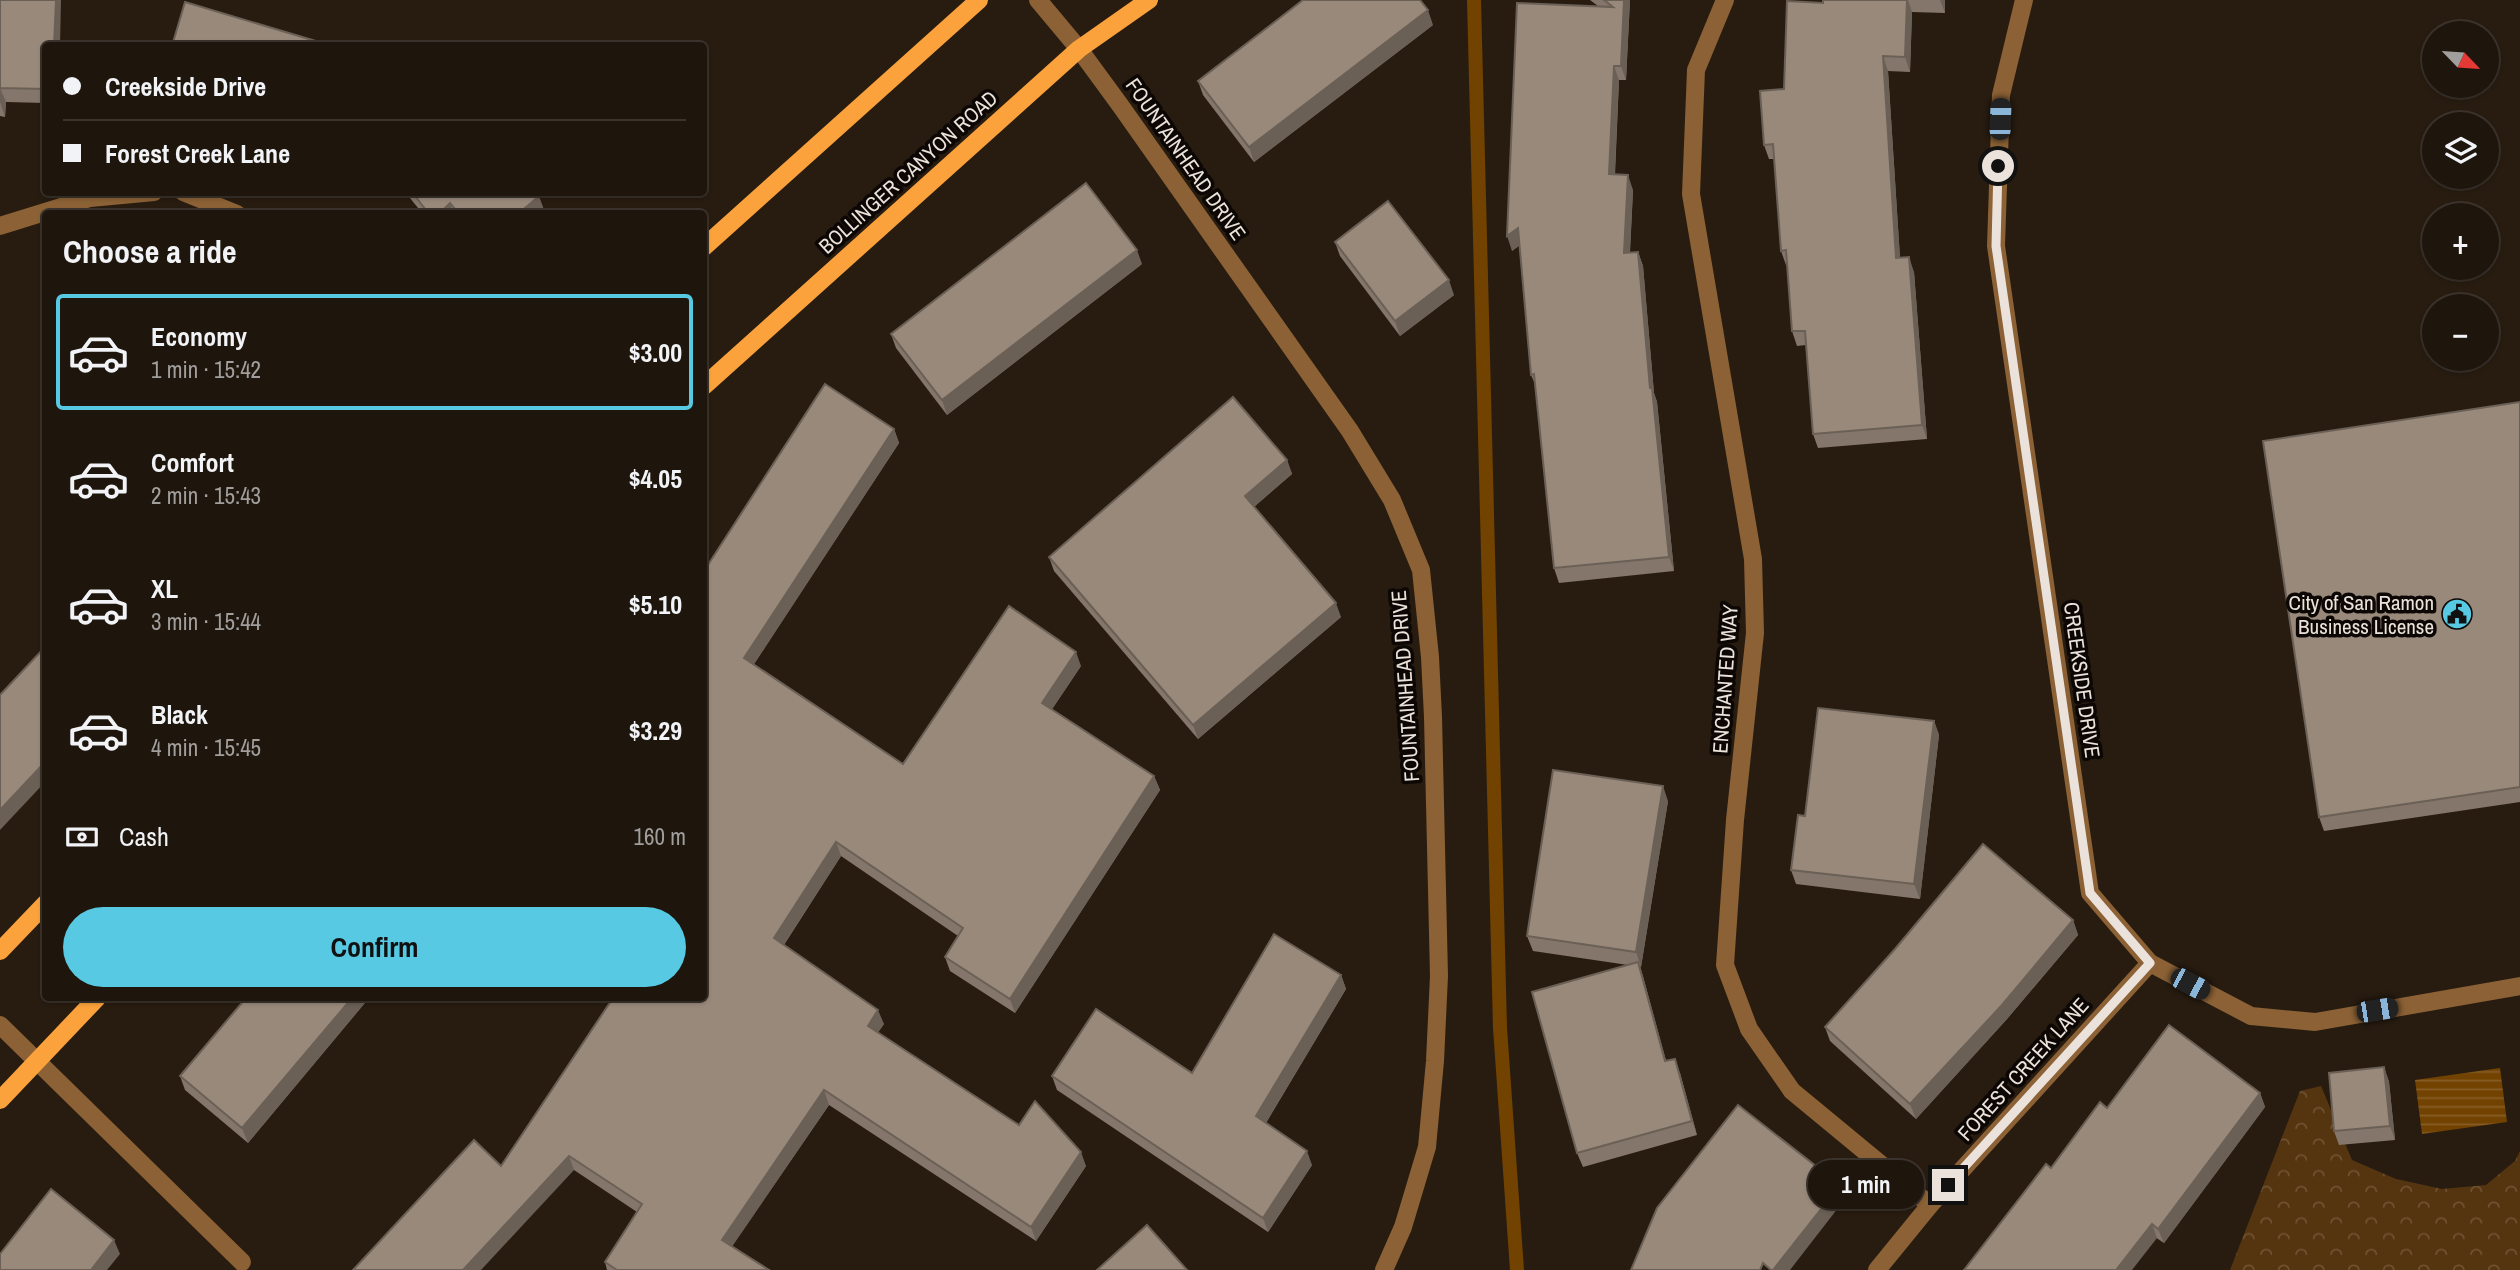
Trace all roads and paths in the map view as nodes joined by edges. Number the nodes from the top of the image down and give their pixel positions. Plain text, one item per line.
1 (979, 0) edge
2 (1038, 0) edge
3 (1149, 0) edge
4 (1724, 0) edge
5 (2024, 0) edge
6 (1079, 49) junction
7 (111, 196) edge
8 (193, 196) edge
9 (51, 210) edge
10 (227, 210) edge
11 (42, 213) edge
12 (0, 226) edge
13 (707, 244) edge
14 (707, 383) edge
15 (42, 907) edge
16 (0, 951) edge
17 (2150, 963) junction
18 (2520, 986) edge
19 (94, 1001) edge
20 (0, 1025) edge
21 (37, 1060) junction
22 (0, 1100) edge
23 (1930, 1205) junction
24 (242, 1262) dead end
25 (1384, 1270) edge
26 (1877, 1270) edge

1 - 13 main road
2 - 6 street, FOUNTAINHEAD DRIVE
3 - 6 main road, BOLLINGER CANYON ROAD
4 - 23 street, ENCHANTED WAY
5 - 17 street, CREEKSIDE DRIVE
6 - 14 main road, BOLLINGER CANYON ROAD
6 - 25 street, FOUNTAINHEAD DRIVE
7 - 9 street
8 - 10 street
11 - 12 street
15 - 16 main road
17 - 18 street, CREEKSIDE DRIVE
17 - 23 street, FOREST CREEK LANE
19 - 21 main road
20 - 21 street
21 - 22 main road
21 - 24 street
23 - 26 street, FOREST CREEK LANE

